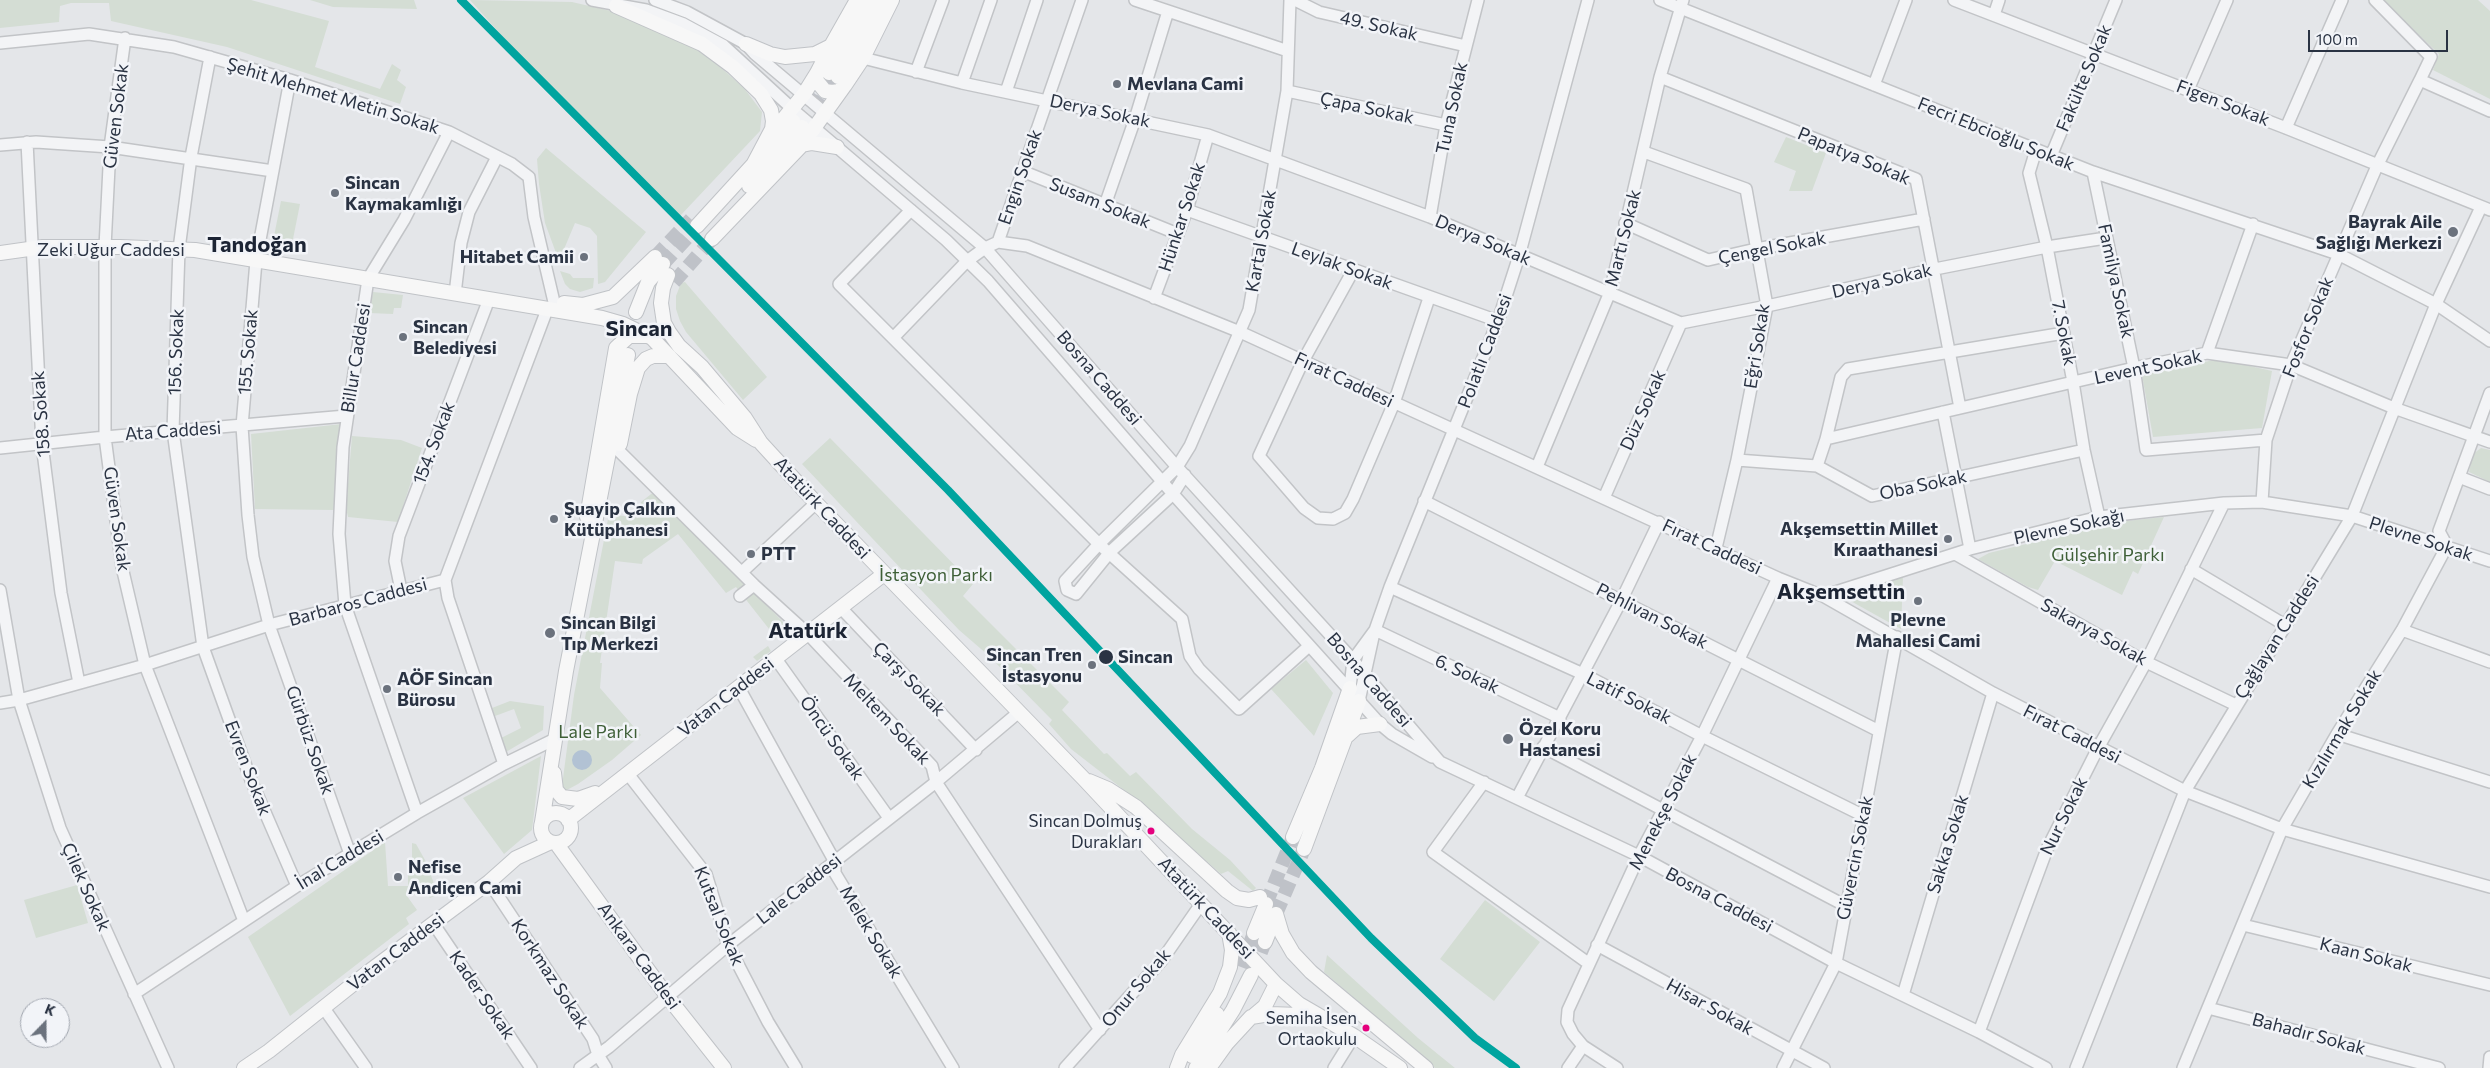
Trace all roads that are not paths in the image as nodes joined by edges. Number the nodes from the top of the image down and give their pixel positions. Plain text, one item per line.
1 (592, 0) edge
2 (655, 0) edge
3 (857, 0) edge
4 (869, 0) edge
5 (881, 0) edge
6 (892, 0) edge
7 (943, 0) edge
8 (991, 0) edge
9 (1037, 0) edge
10 (1082, 0) edge
11 (1135, 0) edge
12 (1290, 0) edge
13 (1295, 0) edge
14 (1478, 0) edge
15 (1588, 0) edge
16 (1660, 0) edge
17 (1906, 0) edge
18 (1954, 0) edge
19 (2000, 0) edge
20 (2116, 0) edge
21 (2227, 0) edge
22 (2342, 0) edge
23 (2375, 0) edge
24 (1681, 4) edge
25 (616, 6) junction
26 (1168, 11) junction
27 (1994, 15) junction
28 (125, 38) junction
29 (0, 43) edge
30 (746, 44) junction
31 (831, 46) junction
32 (1466, 46) junction
33 (1288, 51) junction
34 (2094, 54) junction
35 (210, 57) junction
36 (863, 58) junction
37 (916, 72) junction
38 (832, 77) junction
39 (1660, 77) junction
40 (290, 80) junction
41 (2420, 80) junction
42 (962, 83) junction
43 (1874, 85) junction
44 (2188, 90) junction
45 (1287, 91) junction
46 (1006, 92) junction
47 (804, 94) junction
48 (1046, 100) junction
49 (2490, 110) edge
50 (825, 113) junction
51 (1135, 119) junction
52 (801, 121) junction
53 (1446, 124) junction
54 (2286, 128) junction
55 (449, 132) junction
56 (1208, 135) junction
57 (767, 139) junction
58 (27, 142) junction
59 (0, 145) edge
60 (802, 145) junction
61 (110, 146) junction
62 (837, 147) junction
63 (2036, 150) junction
64 (1644, 152) junction
65 (2051, 156) junction
66 (190, 157) junction
67 (497, 157) junction
68 (1275, 159) junction
69 (753, 165) junction
70 (2378, 166) junction
71 (273, 171) junction
72 (1022, 171) junction
73 (2093, 172) junction
74 (1105, 205) junction
75 (2486, 208) edge
76 (911, 210) junction
77 (1187, 210) junction
78 (1430, 217) junction
79 (1924, 219) junction
80 (1625, 223) junction
81 (2253, 224) junction
82 (702, 229) junction
83 (1178, 234) junction
84 (1262, 237) junction
85 (2106, 238) junction
86 (998, 242) junction
87 (2047, 246) junction
88 (105, 247) junction
89 (986, 248) junction
90 (32, 249) junction
91 (179, 249) junction
92 (1756, 249) junction
93 (0, 252) edge
94 (2338, 254) junction
95 (1520, 256) junction
96 (256, 261) junction
97 (968, 261) junction
98 (665, 269) junction
99 (1354, 269) junction
100 (1935, 269) junction
101 (368, 280) junction
102 (1610, 292) junction
103 (455, 294) junction
104 (1154, 298) junction
105 (1429, 298) junction
106 (489, 299) junction
107 (554, 302) junction
108 (521, 303) junction
109 (2436, 304) junction
110 (1767, 306) junction
111 (636, 312) dead end
112 (545, 315) junction
113 (1498, 321) junction
114 (1682, 322) junction
115 (1240, 332) junction
116 (2064, 333) junction
117 (652, 338) junction
118 (892, 338) junction
119 (2490, 341) edge
120 (622, 351) junction
121 (1950, 353) junction
122 (2207, 354) junction
123 (669, 356) junction
124 (1303, 361) junction
125 (2291, 365) junction
126 (2134, 368) junction
127 (2073, 382) junction
128 (2490, 393) edge
129 (1394, 403) junction
130 (1960, 408) junction
131 (2394, 408) junction
132 (1943, 412) junction
133 (346, 416) junction
134 (242, 426) junction
135 (1454, 430) junction
136 (173, 431) junction
137 (2473, 436) junction
138 (105, 437) junction
139 (1826, 439) junction
140 (2266, 440) junction
141 (2490, 442) edge
142 (761, 443) junction
143 (42, 444) junction
144 (0, 448) edge
145 (2084, 450) junction
146 (619, 451) junction
147 (1737, 460) junction
148 (1817, 466) junction
149 (1536, 467) junction
150 (1181, 471) junction
151 (2459, 477) junction
152 (1956, 478) junction
153 (1162, 480) junction
154 (2490, 488) edge
155 (1173, 494) junction
156 (1604, 498) junction
157 (1424, 501) junction
158 (2262, 502) junction
159 (816, 503) junction
160 (2224, 503) junction
161 (2352, 516) junction
162 (2099, 517) junction
163 (1659, 522) junction
164 (591, 544) junction
165 (1099, 544) junction
166 (2447, 546) junction
167 (1716, 548) junction
168 (1970, 549) junction
169 (1110, 552) junction
170 (1955, 554) junction
171 (2490, 561) edge
172 (2191, 569) junction
173 (742, 572) junction
174 (884, 574) junction
175 (1778, 578) junction
176 (445, 580) junction
177 (754, 585) junction
178 (1390, 586) junction
179 (0, 590) edge
180 (401, 590) junction
181 (740, 596) dead end
182 (1823, 596) junction
183 (1621, 601) junction
184 (345, 605) junction
185 (841, 608) junction
186 (270, 625) junction
187 (2285, 625) junction
188 (1375, 630) junction
189 (2402, 630) junction
190 (808, 634) junction
191 (1898, 637) junction
192 (1309, 646) junction
193 (203, 647) junction
194 (776, 659) junction
195 (1353, 660) junction
196 (1740, 660) junction
197 (2146, 662) junction
198 (2490, 662) edge
199 (145, 665) junction
200 (1364, 674) junction
201 (1583, 674) junction
202 (79, 683) junction
203 (738, 688) junction
204 (1350, 688) junction
205 (1993, 693) junction
206 (19, 700) junction
207 (1359, 701) junction
208 (0, 703) edge
209 (2236, 705) junction
210 (1019, 712) junction
211 (1560, 718) junction
212 (1380, 724) junction
213 (1879, 731) junction
214 (2337, 734) junction
215 (1347, 736) junction
216 (1702, 736) junction
217 (555, 739) junction
218 (1544, 747) junction
219 (2098, 748) junction
220 (976, 750) junction
221 (552, 760) junction
222 (1440, 762) junction
223 (504, 764) junction
224 (628, 774) junction
225 (1084, 779) junction
226 (936, 782) junction
227 (1484, 782) junction
228 (2490, 782) edge
229 (605, 789) junction
230 (2184, 790) junction
231 (1517, 798) junction
232 (1664, 809) junction
233 (417, 813) junction
234 (1864, 816) junction
235 (889, 818) junction
236 (568, 820) junction
237 (542, 825) junction
238 (2282, 829) junction
239 (1293, 838) tunnel mouth
240 (553, 842) junction
241 (1304, 849) tunnel mouth
242 (350, 854) junction
243 (1639, 856) junction
244 (516, 858) junction
245 (835, 862) junction
246 (489, 882) junction
247 (296, 886) junction
248 (2490, 887) edge
249 (1201, 904) junction
250 (1846, 906) junction
251 (244, 921) junction
252 (433, 923) junction
253 (2243, 925) junction
254 (1229, 932) junction
255 (728, 945) junction
256 (1596, 945) junction
257 (1588, 963) junction
258 (1836, 963) junction
259 (1276, 984) junction
260 (2490, 986) edge
261 (134, 994) junction
262 (1903, 995) junction
263 (667, 996) junction
264 (323, 1007) junction
265 (2208, 1008) junction
266 (1251, 1017) junction
267 (1326, 1021) junction
268 (1100, 1030) junction
269 (1979, 1032) junction
270 (1354, 1036) junction
271 (1584, 1046) junction
272 (1791, 1051) junction
273 (598, 1055) junction
274 (2490, 1057) edge
275 (168, 1068) edge
276 (244, 1068) edge
277 (366, 1068) edge
278 (531, 1068) edge
279 (580, 1068) edge
280 (606, 1068) edge
281 (724, 1068) edge
282 (796, 1068) edge
283 (954, 1068) edge
284 (1065, 1068) edge
285 (1177, 1068) edge
286 (1183, 1068) edge
287 (1196, 1068) edge
288 (1209, 1068) edge
289 (1334, 1068) edge
290 (1400, 1068) edge
291 (1426, 1068) edge
292 (1568, 1068) edge
293 (1617, 1068) edge
294 (1783, 1068) edge
295 (1824, 1068) edge
296 (2046, 1068) edge
297 (2076, 1068) edge
298 (2183, 1068) edge
299 (2439, 1068) edge
300 (2489, 1068) edge

1 - 25 street, Bosna Caddesi
2 - 30 street, Bosna Caddesi
3 - 31 main road
4 - 38 main road
5 - 38 main road
6 - 36 main road
7 - 37 street
8 - 42 street
9 - 46 street
10 - 48 street, Engin Sokak
11 - 26 street
12 - 33 street, Kartal Sokak
13 - 32 street, 49. Sokak
14 - 32 street, Tuna Sokak
15 - 95 street, Polatlı Caddesi
16 - 24 street, Fecri Ebcioğlu Sokak
17 - 43 street
18 - 27 street, Figen Sokak
19 - 27 street
20 - 34 street, Fakülte Sokak
21 - 44 street
22 - 54 street
23 - 41 street, Fosfor Sokak
24 - 39 street, Martı Sokak
24 - 43 street, Fecri Ebcioğlu Sokak
25 - 52 street, Bosna Caddesi
25 - 57 main road
26 - 33 street
26 - 51 street
27 - 34 street, Figen Sokak
28 - 29 street, Şehit Mehmet Metin Sokak
28 - 35 street, Şehit Mehmet Metin Sokak
28 - 61 street, Güven Sokak
30 - 31 main road
30 - 47 street, Bosna Caddesi
31 - 38 main road
32 - 53 street, Tuna Sokak
33 - 45 street, Kartal Sokak
34 - 44 street, Figen Sokak
34 - 65 street, Fakülte Sokak
35 - 40 street, Şehit Mehmet Metin Sokak
35 - 66 street, 156. Sokak
36 - 37 street, Derya Sokak
36 - 38 main road
37 - 42 street, Derya Sokak
38 - 47 main road
38 - 50 main road
39 - 64 street, Martı Sokak
39 - 79 street, Papatya Sokak
40 - 55 street, Şehit Mehmet Metin Sokak
40 - 71 street, 155. Sokak
41 - 49 street
41 - 70 street, Fosfor Sokak
42 - 46 street, Derya Sokak
43 - 63 street, Fecri Ebcioğlu Sokak
44 - 54 street, Figen Sokak
45 - 53 street, Çapa Sokak
45 - 68 street, Kartal Sokak
46 - 48 street, Derya Sokak
47 - 50 street, Bosna Caddesi
47 - 52 main road
48 - 51 street, Derya Sokak
48 - 72 street, Engin Sokak
50 - 52 main road
50 - 89 street, Bosna Caddesi
51 - 56 street, Derya Sokak
51 - 74 street
52 - 57 main road
52 - 60 main road
52 - 62 street, Bosna Caddesi
52 - 69 main road
52 - 82 main road
53 - 78 street, Tuna Sokak
54 - 70 street, Figen Sokak
55 - 67 street, Şehit Mehmet Metin Sokak
55 - 101 street, Billur Caddesi
56 - 68 street, Derya Sokak
56 - 77 street, Hünkar Sokak
57 - 69 main road
58 - 59 street
58 - 61 street
58 - 90 street, 158. Sokak
60 - 62 main road
60 - 82 main road
61 - 66 street
61 - 88 street, Güven Sokak
62 - 76 street, Bosna Caddesi
63 - 65 street, Fecri Ebcioğlu Sokak
63 - 87 street, 7. Sokak
64 - 80 street, Martı Sokak
64 - 92 street, Eğri Sokak
65 - 73 street, Fecri Ebcioğlu Sokak
66 - 71 street
66 - 91 street, 156. Sokak
67 - 103 street
67 - 107 street, Şehit Mehmet Metin Sokak
68 - 78 street, Derya Sokak
68 - 84 street, Kartal Sokak
69 - 82 main road
70 - 75 street, Figen Sokak
70 - 94 street, Fosfor Sokak
71 - 96 street, 155. Sokak
72 - 74 street, Susam Sokak
72 - 86 street, Engin Sokak
73 - 81 street, Fecri Ebcioğlu Sokak
73 - 85 street, Familya Sokak
74 - 83 street, Susam Sokak
75 - 109 street, Çağlayan Caddesi
76 - 97 street, Bosna Caddesi
76 - 118 street
77 - 83 street, Hünkar Sokak
77 - 84 street, Leylak Sokak
78 - 95 street, Derya Sokak
79 - 92 street, Çengel Sokak
79 - 100 street, Papatya Sokak
80 - 92 street, Çengel Sokak
80 - 102 street, Martı Sokak
81 - 94 street, Fecri Ebcioğlu Sokak
81 - 122 street
83 - 104 street, Hünkar Sokak
84 - 99 street, Leylak Sokak
84 - 115 street, Kartal Sokak
85 - 87 street, Derya Sokak
85 - 126 street, Familya Sokak
86 - 89 street
86 - 104 street, Fırat Caddesi
87 - 100 street, Derya Sokak
87 - 116 street, 7. Sokak
88 - 90 main road, Zeki Uğur Caddesi
88 - 91 main road, Zeki Uğur Caddesi
88 - 138 street, Güven Sokak
89 - 97 street
89 - 150 street, Bosna Caddesi
90 - 93 main road, Zeki Uğur Caddesi
90 - 143 street, 158. Sokak
91 - 96 main road, Zeki Uğur Caddesi
91 - 136 street, 156. Sokak
92 - 110 street, Eğri Sokak
94 - 109 street, Fecri Ebcioğlu Sokak
94 - 125 street, Fosfor Sokak
95 - 102 street, Derya Sokak
95 - 113 street, Polatlı Caddesi
96 - 101 main road, Zeki Uğur Caddesi
96 - 134 street, 155. Sokak
97 - 118 street
97 - 153 street, Bosna Caddesi
98 - 107 main road
98 - 111 main road
98 - 142 main road
99 - 105 street, Leylak Sokak
99 - 124 street
100 - 110 street, Derya Sokak
100 - 121 street, Papatya Sokak
101 - 103 main road, Zeki Uğur Caddesi
101 - 133 street, Billur Caddesi
102 - 114 street, Derya Sokak
102 - 149 street, Martı Sokak
103 - 106 main road, Zeki Uğur Caddesi
104 - 115 street, Fırat Caddesi
105 - 113 street, Leylak Sokak
105 - 129 street
106 - 108 main road
106 - 112 main road
106 - 180 street, 154. Sokak
107 - 108 main road
108 - 117 main road
109 - 119 street, Fecri Ebcioğlu Sokak
109 - 131 street, Çağlayan Caddesi
110 - 114 street, Derya Sokak
110 - 147 street, Eğri Sokak
112 - 120 main road
112 - 176 street, Barbaros Caddesi
113 - 135 street, Polatlı Caddesi
114 - 156 street, Düz Sokak
115 - 124 street, Fırat Caddesi
115 - 150 street, Kartal Sokak
116 - 121 street
116 - 127 street, 7. Sokak
117 - 120 main road
117 - 123 main road
118 - 165 street
120 - 164 main road
121 - 130 street, Papatya Sokak
121 - 139 street
122 - 125 street, Levent Sokak
122 - 126 street, Levent Sokak
123 - 142 main road
123 - 146 main road
124 - 129 street, Fırat Caddesi
124 - 129 street
125 - 131 street, Levent Sokak
125 - 140 street, Fosfor Sokak
126 - 127 street, Levent Sokak
126 - 140 street, Familya Sokak
127 - 130 street, Levent Sokak
127 - 145 street, 7. Sokak
128 - 137 street
129 - 135 street, Fırat Caddesi
130 - 132 street, Levent Sokak
131 - 137 street, Levent Sokak
131 - 161 street, Çağlayan Caddesi
132 - 139 street, Levent Sokak
132 - 152 street
133 - 134 street, Ata Caddesi
133 - 184 street, Billur Caddesi
134 - 136 street, Ata Caddesi
134 - 186 street, 155. Sokak
135 - 149 street, Fırat Caddesi
135 - 157 street, Polatlı Caddesi
136 - 138 street, Ata Caddesi
136 - 193 street, 156. Sokak
137 - 141 street, Levent Sokak
137 - 151 street
138 - 143 street, Ata Caddesi
138 - 199 street, Güven Sokak
139 - 148 street
140 - 158 street, Fosfor Sokak
142 - 159 main road, Atatürk Caddesi
143 - 144 street, Ata Caddesi
143 - 202 street, 158. Sokak
145 - 152 street, Oba Sokak
145 - 162 street, 7. Sokak
146 - 164 main road
146 - 173 street, Meltem Sokak
147 - 148 street, Oba Sokak
147 - 167 street, Eğri Sokak
148 - 152 street, Oba Sokak
149 - 156 street, Fırat Caddesi
150 - 153 street
150 - 155 street, Kartal Sokak
150 - 195 street, Bosna Caddesi
151 - 154 street
151 - 166 street
152 - 168 street
153 - 155 street, Bosna Caddesi
153 - 165 street
155 - 169 street, Kartal Sokak
155 - 192 street, Bosna Caddesi
156 - 163 street, Fırat Caddesi
157 - 178 street, Polatlı Caddesi
157 - 183 street, Pehlivan Sokak
158 - 160 street, Plevne Sokağı
158 - 161 street, Plevne Sokağı
159 - 173 street
159 - 174 main road, Atatürk Caddesi
160 - 162 street, Plevne Sokağı
160 - 172 street, Nur Sokak
161 - 166 street, Plevne Sokak
161 - 187 street, Çağlayan Caddesi
162 - 168 street, Plevne Sokağı
163 - 167 street, Fırat Caddesi
163 - 183 street
164 - 217 main road
165 - 169 street
165 - 169 street, Kartal Sokak
166 - 171 street, Plevne Sokak
166 - 189 street, Kızılırmak Sokak
167 - 175 street, Fırat Caddesi
168 - 170 street, Plevne Sokağı
169 - 192 street
170 - 182 street, Plevne Sokağı
170 - 197 street, Sakarya Sokak
172 - 187 street
172 - 197 street, Nur Sokak
173 - 177 street, Meltem Sokak
174 - 185 main road, Vatan Caddesi
174 - 210 main road, Atatürk Caddesi
175 - 182 street, Fırat Caddesi
175 - 196 street, Menekşe Sokak
176 - 180 street, Barbaros Caddesi
176 - 223 street
177 - 181 street
177 - 190 street, Meltem Sokak
178 - 188 street, Polatlı Caddesi
178 - 201 street, Latif Sokak
179 - 206 street, Çilek Sokak
180 - 184 street, Barbaros Caddesi
182 - 191 street, Fırat Caddesi
183 - 196 street, Pehlivan Sokak
183 - 201 street
184 - 186 street, Barbaros Caddesi
184 - 233 street, Billur Caddesi
185 - 190 main road, Vatan Caddesi
185 - 220 street, Çarşı Sokak
186 - 193 street, Barbaros Caddesi
186 - 242 street, Gürbüz Sokak
187 - 209 street, Çağlayan Caddesi
188 - 195 street, Polatlı Caddesi
188 - 200 street
188 - 211 street, 6. Sokak
189 - 198 street
189 - 214 street, Kızılırmak Sokak
190 - 194 main road, Vatan Caddesi
190 - 226 street, Meltem Sokak
191 - 205 street, Fırat Caddesi
191 - 213 street, Güvercin Sokak
192 - 204 street, Bosna Caddesi
193 - 199 street, Barbaros Caddesi
193 - 247 street, Evren Sokak
194 - 203 main road, Vatan Caddesi
194 - 235 street, Öncü Sokak
195 - 200 street, Bosna Caddesi
195 - 204 street
196 - 213 street, Pehlivan Sokak
196 - 216 street, Menekşe Sokak
197 - 209 street, Sakarya Sokak
197 - 219 street, Nur Sokak
199 - 202 street, Barbaros Caddesi
199 - 251 street, Güven Sokak
200 - 207 street
200 - 222 street, Bosna Caddesi
201 - 211 street
201 - 216 street, Latif Sokak
202 - 206 street, Barbaros Caddesi
203 - 224 main road, Vatan Caddesi
203 - 245 street, Melek Sokak
204 - 207 street, Bosna Caddesi
204 - 239 main road
205 - 219 street, Fırat Caddesi
205 - 262 street, Sakka Sokak
206 - 208 street, Barbaros Caddesi
206 - 261 street, Çilek Sokak
207 - 212 street, Bosna Caddesi
207 - 215 main road
209 - 230 street, Çağlayan Caddesi
210 - 220 street, Lale Caddesi
210 - 225 main road, Atatürk Caddesi
211 - 218 street
212 - 215 main road
212 - 222 street, Bosna Caddesi
213 - 234 street, Güvercin Sokak
214 - 228 street
214 - 238 street, Kızılırmak Sokak
215 - 241 main road
216 - 232 street, Menekşe Sokak
216 - 234 street, Latif Sokak
217 - 221 main road
217 - 223 street, İnal Caddesi
218 - 231 street
218 - 232 street
219 - 230 street, Fırat Caddesi
219 - 269 street, Nur Sokak
220 - 226 street, Lale Caddesi
221 - 229 main road
221 - 237 main road
222 - 227 street, Bosna Caddesi
223 - 233 street, İnal Caddesi
224 - 229 main road, Vatan Caddesi
224 - 255 street, Kutsal Sokak
225 - 249 main road, Atatürk Caddesi
225 - 291 main road
226 - 235 street, Lale Caddesi
226 - 268 street, Meltem Sokak
227 - 231 street, Bosna Caddesi
227 - 257 street
229 - 236 main road, Vatan Caddesi
230 - 238 street, Fırat Caddesi
230 - 297 street, Çağlayan Caddesi
231 - 243 street, Bosna Caddesi
232 - 243 street, Menekşe Sokak
232 - 250 street
233 - 242 street, İnal Caddesi
234 - 250 street, Güvercin Sokak
235 - 245 street, Lale Caddesi
236 - 237 main road
236 - 240 main road
237 - 240 main road
237 - 244 main road
238 - 248 street, Fırat Caddesi
238 - 253 street, Kızılırmak Sokak
240 - 244 main road, Vatan Caddesi
240 - 263 main road, Ankara Caddesi
242 - 247 street, İnal Caddesi
243 - 256 street, Menekşe Sokak
243 - 258 street, Bosna Caddesi
244 - 246 main road, Vatan Caddesi
245 - 255 street, Lale Caddesi
245 - 283 street, Melek Sokak
246 - 252 main road, Vatan Caddesi
246 - 273 street, Korkmaz Sokak
247 - 251 street, İnal Caddesi
249 - 254 main road, Atatürk Caddesi
249 - 268 street, Onur Sokak
250 - 258 street, Güvercin Sokak
251 - 261 street, İnal Caddesi
252 - 264 main road, Vatan Caddesi
252 - 278 street, Kader Sokak
253 - 260 street, Kaan Sokak
253 - 265 street, Kızılırmak Sokak
254 - 259 main road, Atatürk Caddesi
254 - 285 main road
255 - 263 street, Lale Caddesi
255 - 282 street, Kutsal Sokak
256 - 257 street, Menekşe Sokak
256 - 272 street, Hisar Sokak
257 - 271 street, Menekşe Sokak
258 - 262 street, Bosna Caddesi
258 - 272 street, Güvercin Sokak
259 - 266 main road
259 - 267 main road, Atatürk Caddesi
261 - 275 street, Çilek Sokak
262 - 269 street, Bosna Caddesi
263 - 273 street, Lale Caddesi
263 - 281 main road, Ankara Caddesi
264 - 276 main road, Vatan Caddesi
264 - 277 street
265 - 298 street, Kızılırmak Sokak
265 - 299 street, Bahadır Sokak
266 - 267 main road
266 - 288 main road
267 - 270 main road, Atatürk Caddesi
268 - 284 street, Onur Sokak
269 - 296 street, Bosna Caddesi
270 - 289 street
270 - 290 main road, Atatürk Caddesi
271 - 292 street
271 - 293 street
272 - 294 street, Güvercin Sokak
272 - 295 street, Hisar Sokak
273 - 279 street, Lale Caddesi
273 - 280 street, Korkmaz Sokak
274 - 300 street
286 - 287 main road

